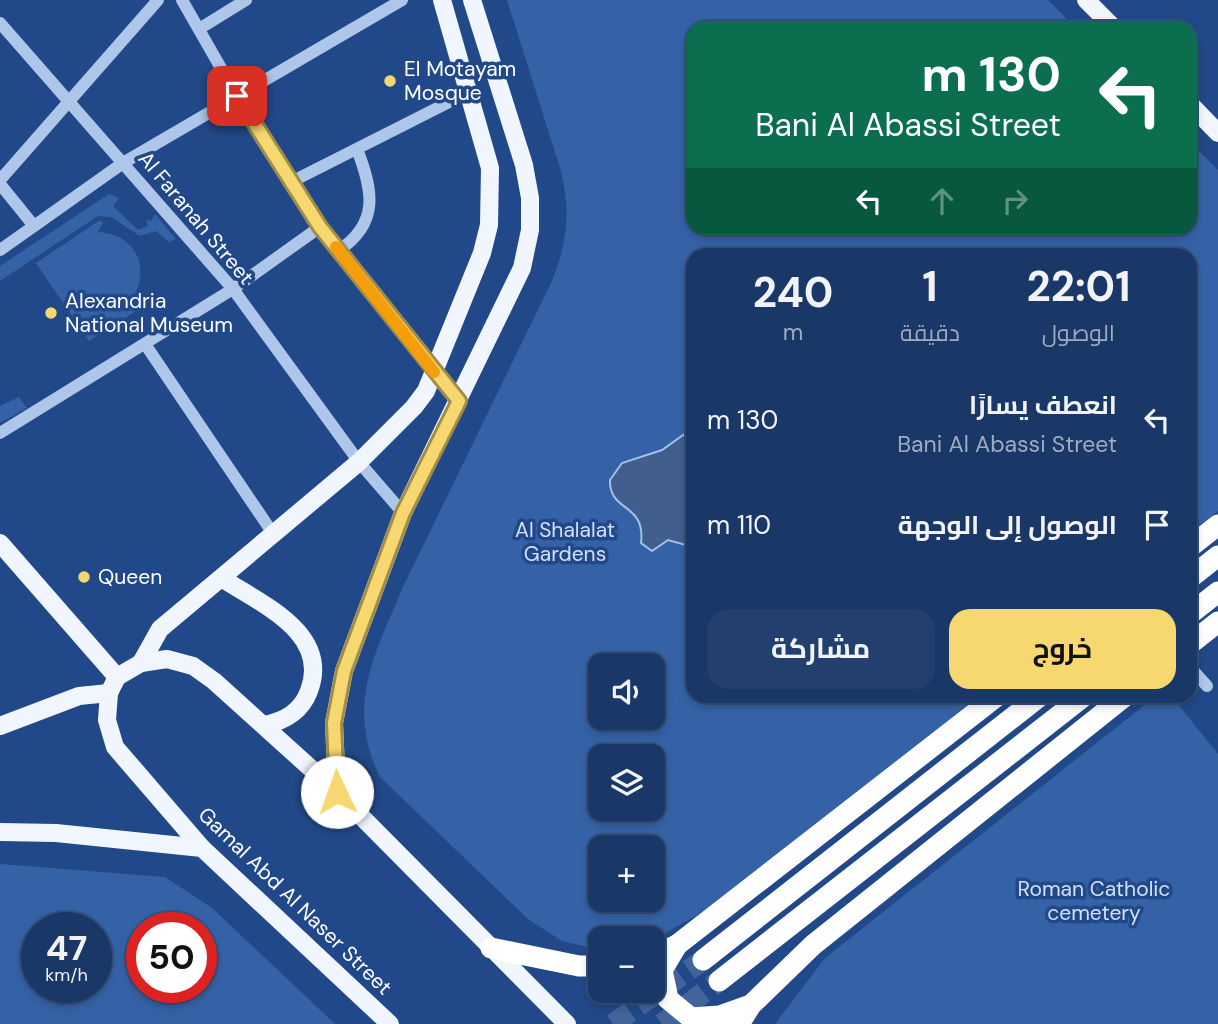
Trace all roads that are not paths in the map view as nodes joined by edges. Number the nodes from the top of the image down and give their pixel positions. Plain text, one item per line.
1 (158, 0) edge
2 (182, 0) edge
3 (246, 0) edge
4 (402, 0) edge
5 (442, 0) edge
6 (472, 0) edge
7 (1086, 0) edge
8 (1107, 21) edge
9 (0, 23) edge
10 (199, 29) junction
11 (468, 92) junction
12 (237, 96) junction
13 (69, 101) junction
14 (1197, 111) edge
15 (1218, 133) edge
16 (357, 149) junction
17 (123, 163) junction
18 (0, 182) edge
19 (291, 182) junction
20 (34, 226) junction
21 (320, 227) junction
22 (0, 250) edge
23 (338, 251) junction
24 (233, 289) junction
25 (145, 344) junction
26 (435, 372) junction
27 (459, 401) junction
28 (0, 433) edge
29 (359, 462) junction
30 (403, 513) junction
31 (1218, 525) edge
32 (274, 535) junction
33 (1197, 542) edge
34 (0, 543) edge
35 (1218, 556) edge
36 (1197, 572) edge
37 (223, 579) junction
38 (1218, 592) edge
39 (1197, 608) edge
40 (1218, 622) edge
41 (1197, 638) edge
42 (141, 663) junction
43 (1197, 675) edge
44 (113, 685) junction
45 (1207, 686) dead end
46 (988, 703) edge
47 (1031, 703) edge
48 (1075, 703) edge
49 (1116, 703) edge
50 (264, 725) junction
51 (0, 726) edge
52 (337, 792) junction
53 (0, 832) edge
54 (202, 848) junction
55 (677, 945) junction
56 (491, 948) junction
57 (665, 950) edge
58 (702, 960) tunnel mouth
59 (588, 966) edge
60 (719, 981) tunnel mouth
61 (751, 1005) junction
62 (390, 1024) edge
63 (567, 1024) edge
64 (739, 1024) edge

1 - 13 street
2 - 10 street
3 - 10 street
4 - 12 street
5 - 11 main road
6 - 27 main road
7 - 8 main road
9 - 13 street, Al Faranah Street
10 - 12 street
11 - 16 street
11 - 26 main road
12 - 17 street
12 - 19 street
13 - 17 street, Al Faranah Street
13 - 18 street
14 - 15 main road
16 - 19 street
16 - 23 street
17 - 20 street
17 - 24 street, Al Faranah Street
18 - 20 street
19 - 21 street
20 - 22 street
21 - 23 street
21 - 24 street
23 - 26 street
24 - 25 street
24 - 29 street, Al Faranah Street
25 - 28 street
25 - 32 street
26 - 27 street
26 - 29 main road
27 - 30 main road
29 - 30 street, Al Faranah Street
29 - 32 main road
30 - 52 main road
31 - 33 highway
32 - 37 main road
34 - 44 main road
35 - 36 highway
37 - 42 main road
37 - 50 main road
38 - 39 highway
40 - 41 highway
42 - 44 main road
42 - 50 main road
43 - 45 street
44 - 51 main road
44 - 54 main road, Gamal Abd Al Naser Street
46 - 55 highway
47 - 58 highway
48 - 60 highway
49 - 61 highway
50 - 52 main road
52 - 56 main road
53 - 54 main road
54 - 62 main road, Gamal Abd Al Naser Street
55 - 57 highway
55 - 61 highway
56 - 59 highway
56 - 63 main road
61 - 64 highway

